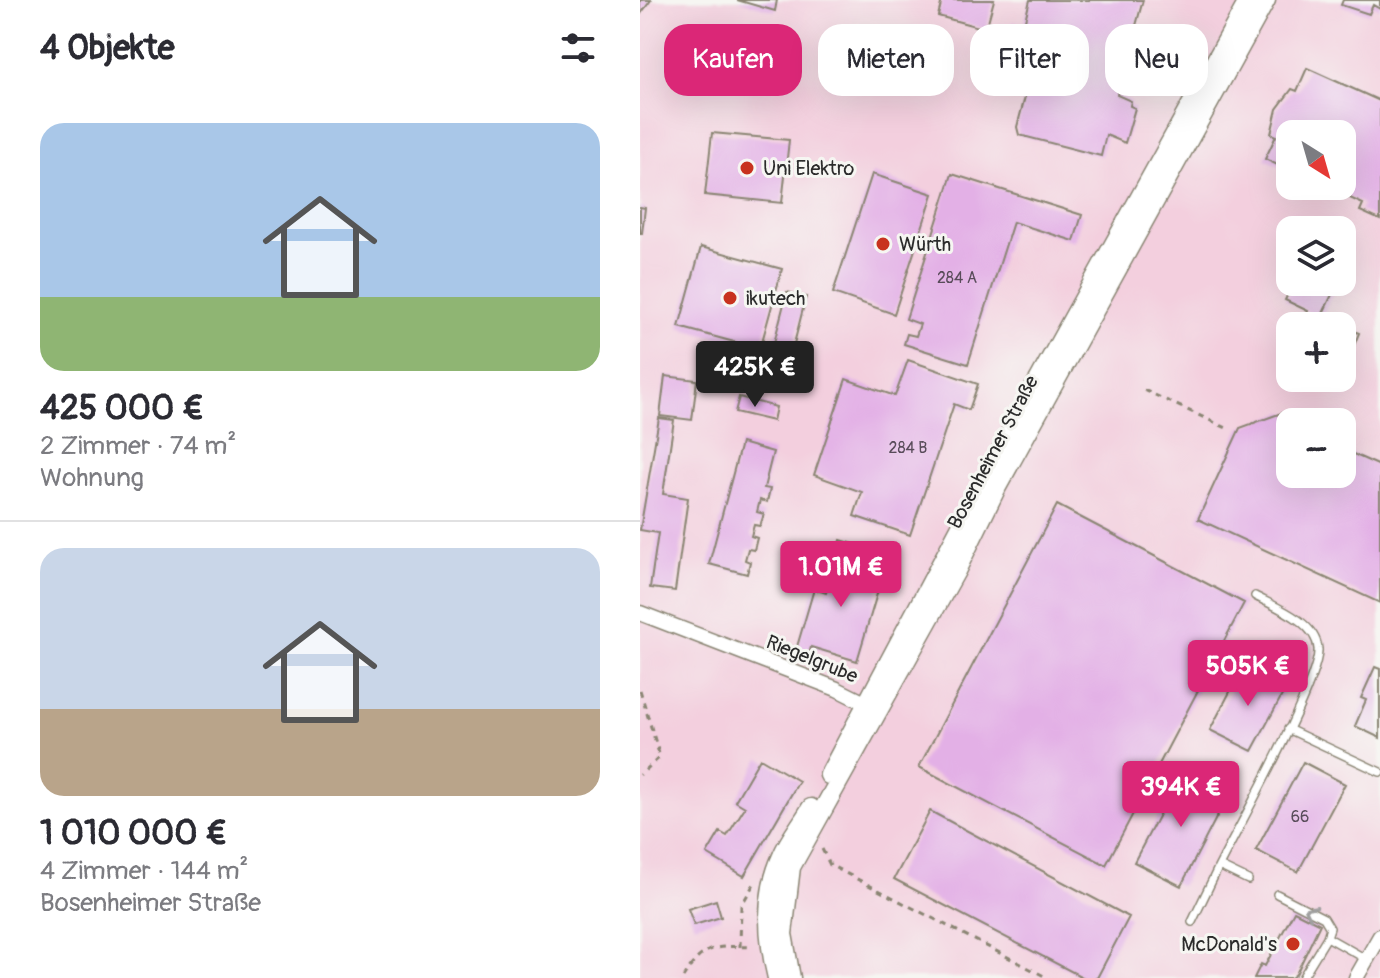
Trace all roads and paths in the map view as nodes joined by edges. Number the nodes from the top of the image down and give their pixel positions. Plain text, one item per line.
1 (1249, 0) edge
2 (1266, 0) edge
3 (1144, 390) dead end
4 (1229, 429) dead end
5 (1255, 596) dead end
6 (640, 613) edge
7 (640, 690) edge
8 (873, 707) junction
9 (1288, 729) junction
10 (1380, 772) edge
11 (640, 775) edge
12 (824, 841) dead end
13 (1219, 866) junction
14 (1248, 880) dead end
15 (1277, 894) dead end
16 (1192, 922) dead end
17 (1380, 936) edge
18 (1327, 937) junction
19 (771, 948) junction
20 (1367, 959) junction
21 (683, 978) edge
22 (777, 978) edge
23 (791, 978) edge
24 (1048, 978) edge
25 (1302, 978) edge
26 (1356, 978) edge

1 - 8 street, Bosenheimer Straße
2 - 8 street, Bosenheimer Straße
3 - 4 path
5 - 9 lane
6 - 8 street, Riegelgrube
7 - 11 path
8 - 19 street, Bosenheimer Straße
8 - 23 street, Bosenheimer Straße
9 - 10 lane
9 - 13 lane
12 - 24 path
13 - 14 lane
13 - 16 lane
18 -> 15 lane
17 - 20 street
18 - 20 lane
18 - 25 lane
19 - 21 path
19 - 22 street, Bosenheimer Straße
20 - 26 street

